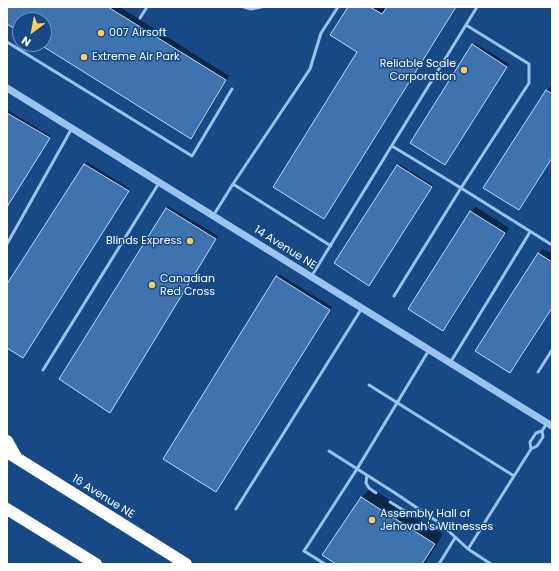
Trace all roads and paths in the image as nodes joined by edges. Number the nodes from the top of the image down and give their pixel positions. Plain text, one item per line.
1 (147, 7) edge
2 (244, 7) edge
3 (260, 7) edge
4 (338, 7) edge
5 (477, 7) edge
6 (140, 18) dead end
7 (466, 25) junction
8 (7, 42) edge
9 (7, 88) edge
10 (232, 89) dead end
11 (72, 128) junction
12 (392, 146) junction
13 (159, 183) junction
14 (233, 184) junction
15 (461, 188) junction
16 (213, 216) junction
17 (530, 232) junction
18 (7, 244) edge
19 (552, 245) edge
20 (331, 246) junction
21 (312, 277) junction
22 (394, 296) dead end
23 (362, 308) junction
24 (430, 350) junction
25 (552, 350) edge
26 (450, 363) junction
27 (43, 370) dead end
28 (538, 372) dead end
29 (369, 385) dead end
30 (397, 402) junction
31 (549, 425) edge
32 (542, 431) junction
33 (7, 441) edge
34 (531, 449) junction
35 (329, 451) dead end
36 (11, 454) edge
37 (357, 469) junction
38 (367, 475) junction
39 (514, 476) junction
40 (376, 493) dead end
41 (390, 502) dead end
42 (7, 509) edge
43 (236, 509) dead end
44 (413, 516) dead end
45 (441, 524) junction
46 (427, 526) dead end
47 (454, 538) junction
48 (468, 549) junction
49 (96, 564) edge
50 (186, 564) edge
51 (325, 564) edge
52 (439, 564) edge
53 (491, 564) edge

1 - 6 lane
2 - 3 lane
4 - 14 lane
5 - 7 lane
7 - 12 lane
7 - 15 lane
8 - 10 lane
9 - 11 street, 14 Avenue NE
11 - 13 street, 14 Avenue NE
11 - 18 lane
12 - 15 lane
12 - 20 lane
13 - 16 street, 14 Avenue NE
13 - 27 lane
14 - 16 lane
14 - 20 lane
15 - 17 lane
15 - 22 lane
16 - 21 street, 14 Avenue NE
17 - 19 lane
17 - 26 lane
20 - 21 lane
21 - 23 street, 14 Avenue NE
23 - 24 street, 14 Avenue NE
23 - 43 lane
24 - 26 street, 14 Avenue NE
24 - 30 lane
25 - 28 lane
26 - 31 street, 14 Avenue NE
29 - 30 lane
30 - 37 lane
30 - 39 lane
31 - 32 lane
32 - 34 lane
32 - 34 lane
33 - 36 highway
34 - 39 lane
35 - 37 lane
36 - 50 highway, 16 Avenue NE
37 - 38 lane
37 - 51 lane
38 - 40 lane
38 - 45 lane
39 - 48 lane
41 - 44 lane
42 - 49 highway
45 - 46 lane
45 - 47 lane
47 - 48 lane
47 - 52 lane
48 - 53 lane

